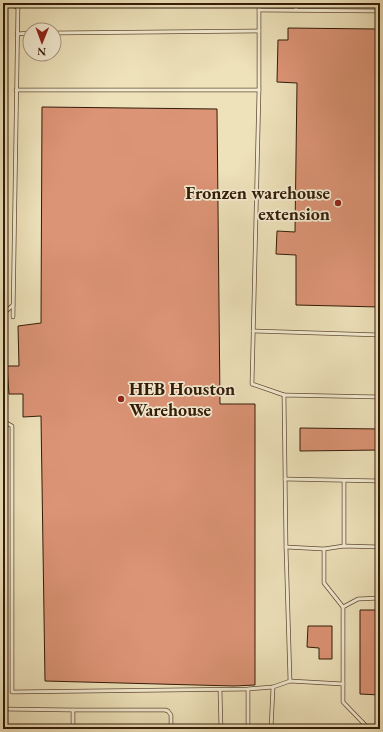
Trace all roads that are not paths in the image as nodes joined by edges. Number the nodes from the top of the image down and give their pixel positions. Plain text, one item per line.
1 (10, 3) edge
2 (18, 3) edge
3 (259, 3) edge
4 (296, 3) edge
5 (18, 8) junction
6 (259, 10) junction
7 (296, 10) junction
8 (380, 11) edge
9 (259, 31) junction
10 (62, 33) edge
11 (17, 34) junction
12 (22, 34) edge
13 (16, 90) junction
14 (259, 90) junction
15 (13, 305) junction
16 (3, 314) edge
17 (12, 317) dead end
18 (253, 331) junction
19 (380, 334) edge
20 (284, 395) junction
21 (380, 397) edge
22 (3, 421) edge
23 (285, 479) junction
24 (344, 481) junction
25 (380, 482) edge
26 (344, 546) junction
27 (380, 547) edge
28 (286, 548) junction
29 (324, 549) junction
30 (380, 598) edge
31 (343, 607) junction
32 (290, 681) junction
33 (343, 684) junction
34 (273, 687) junction
35 (248, 689) junction
36 (220, 690) junction
37 (3, 709) edge
38 (73, 710) junction
39 (73, 729) edge
40 (171, 729) edge
41 (221, 729) edge
42 (248, 729) edge
43 (271, 729) edge
44 (369, 729) edge

1 - 5 lane
2 - 5 lane
3 - 6 lane
4 - 7 lane
5 - 11 lane
6 - 7 lane
6 - 9 lane
7 - 8 lane
9 - 10 lane
9 - 14 lane
11 - 12 lane
11 - 13 lane
13 - 14 lane
13 - 15 lane
14 - 18 lane
15 - 16 lane
15 - 17 lane
18 - 19 lane
18 - 20 lane
20 - 21 lane
20 - 23 lane
22 - 36 lane
23 - 24 lane
23 - 28 lane
24 - 25 lane
24 - 26 lane
26 - 27 lane
26 - 29 lane
28 - 29 lane
28 - 32 lane
29 - 31 lane
30 - 31 lane
31 - 33 lane
32 - 33 lane
32 - 34 lane
33 - 44 lane
34 - 35 lane
34 - 43 lane
35 - 36 lane
35 - 42 lane
36 - 41 lane
37 - 38 lane
38 - 39 lane
38 - 40 lane

